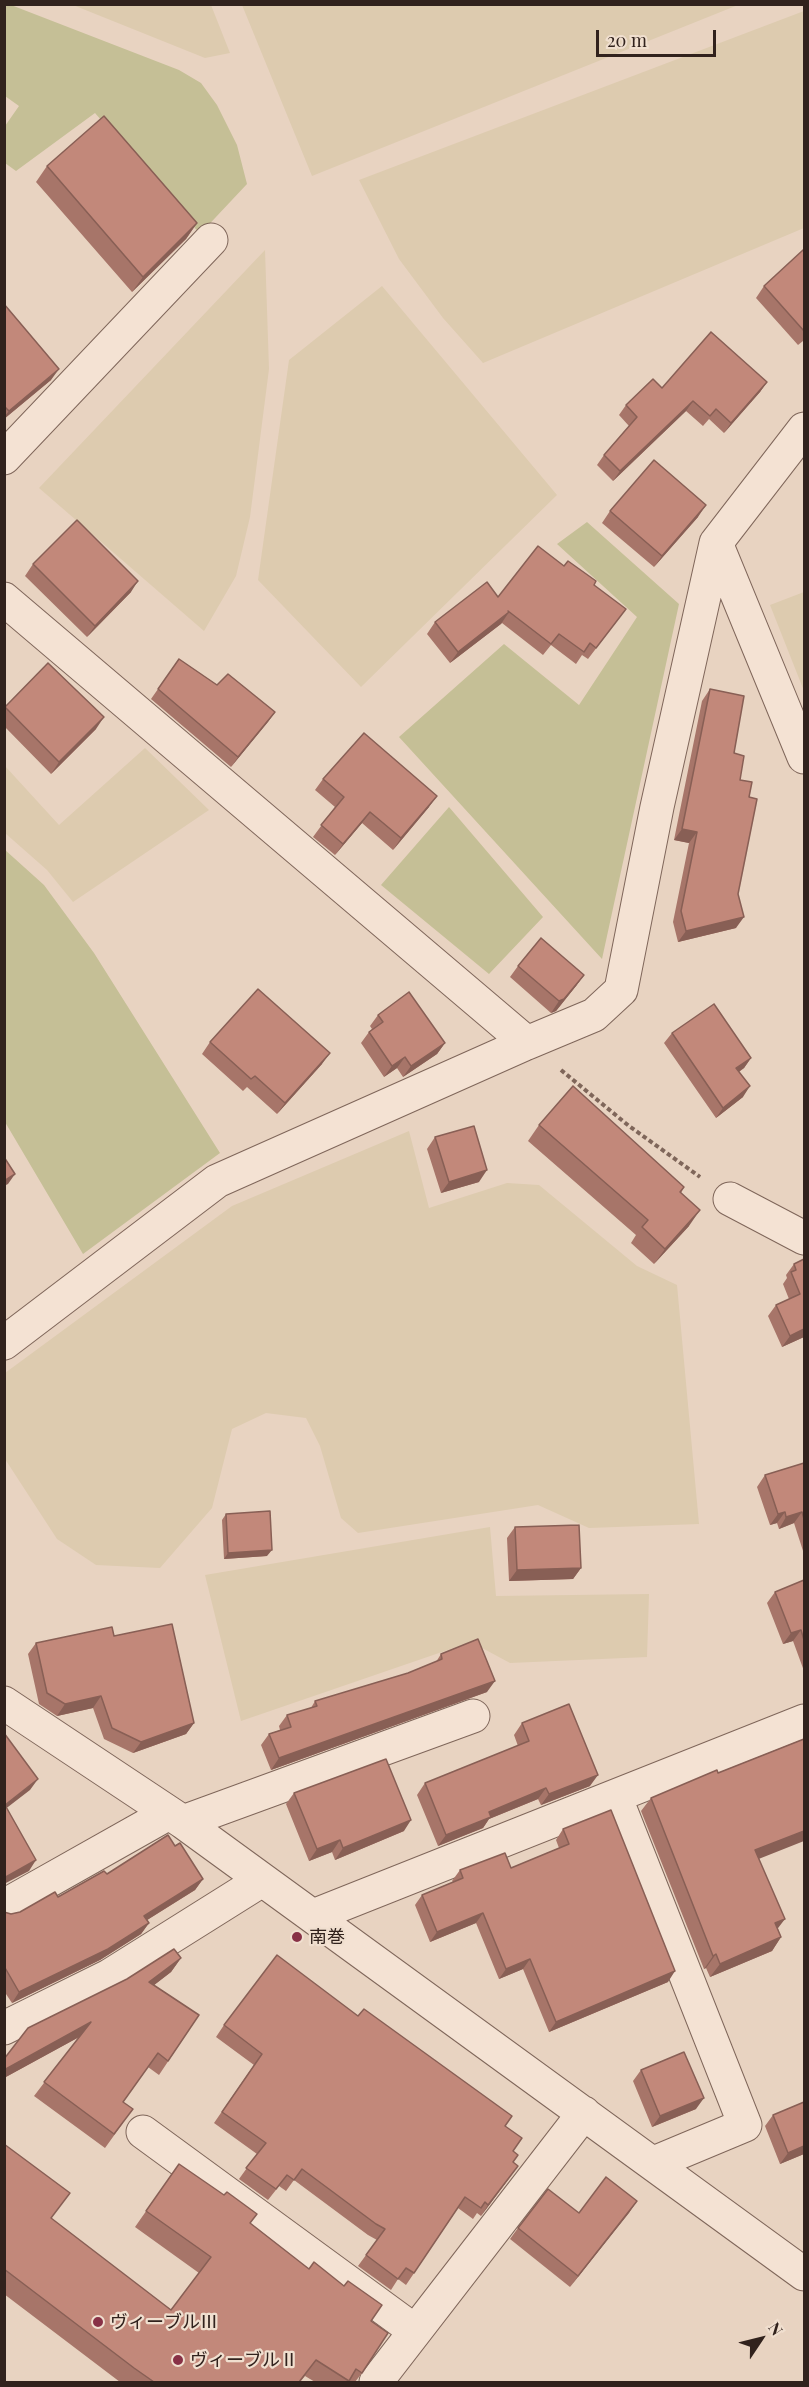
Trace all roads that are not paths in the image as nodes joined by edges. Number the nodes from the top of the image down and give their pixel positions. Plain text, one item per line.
1 (211, 240) dead end
2 (804, 429) edge
3 (4, 459) edge
4 (716, 543) junction
5 (4, 599) edge
6 (804, 757) edge
7 (527, 1043) junction
8 (730, 1199) road end
9 (804, 1238) edge
10 (4, 1343) edge
11 (4, 1703) edge
12 (473, 1716) dead end
13 (804, 1721) edge
14 (615, 1796) junction
15 (176, 1818) junction
16 (262, 1880) junction
17 (4, 1906) edge
18 (313, 1916) junction
19 (4, 2028) edge
20 (584, 2112) junction
21 (143, 2132) dead end
22 (654, 2163) junction
23 (804, 2274) edge
24 (415, 2331) junction
25 (376, 2382) edge

1 - 3 street
2 - 4 street
4 - 6 street
4 - 7 street
5 - 7 street
7 - 10 street
8 - 9 street
11 - 15 street
12 - 15 street
13 - 14 street
14 - 18 street
14 - 22 street
15 - 16 street
15 - 17 street
16 - 18 street
16 - 19 street
18 - 20 street
20 - 22 street
20 - 24 street
21 - 24 street
22 - 23 street
24 - 25 street

